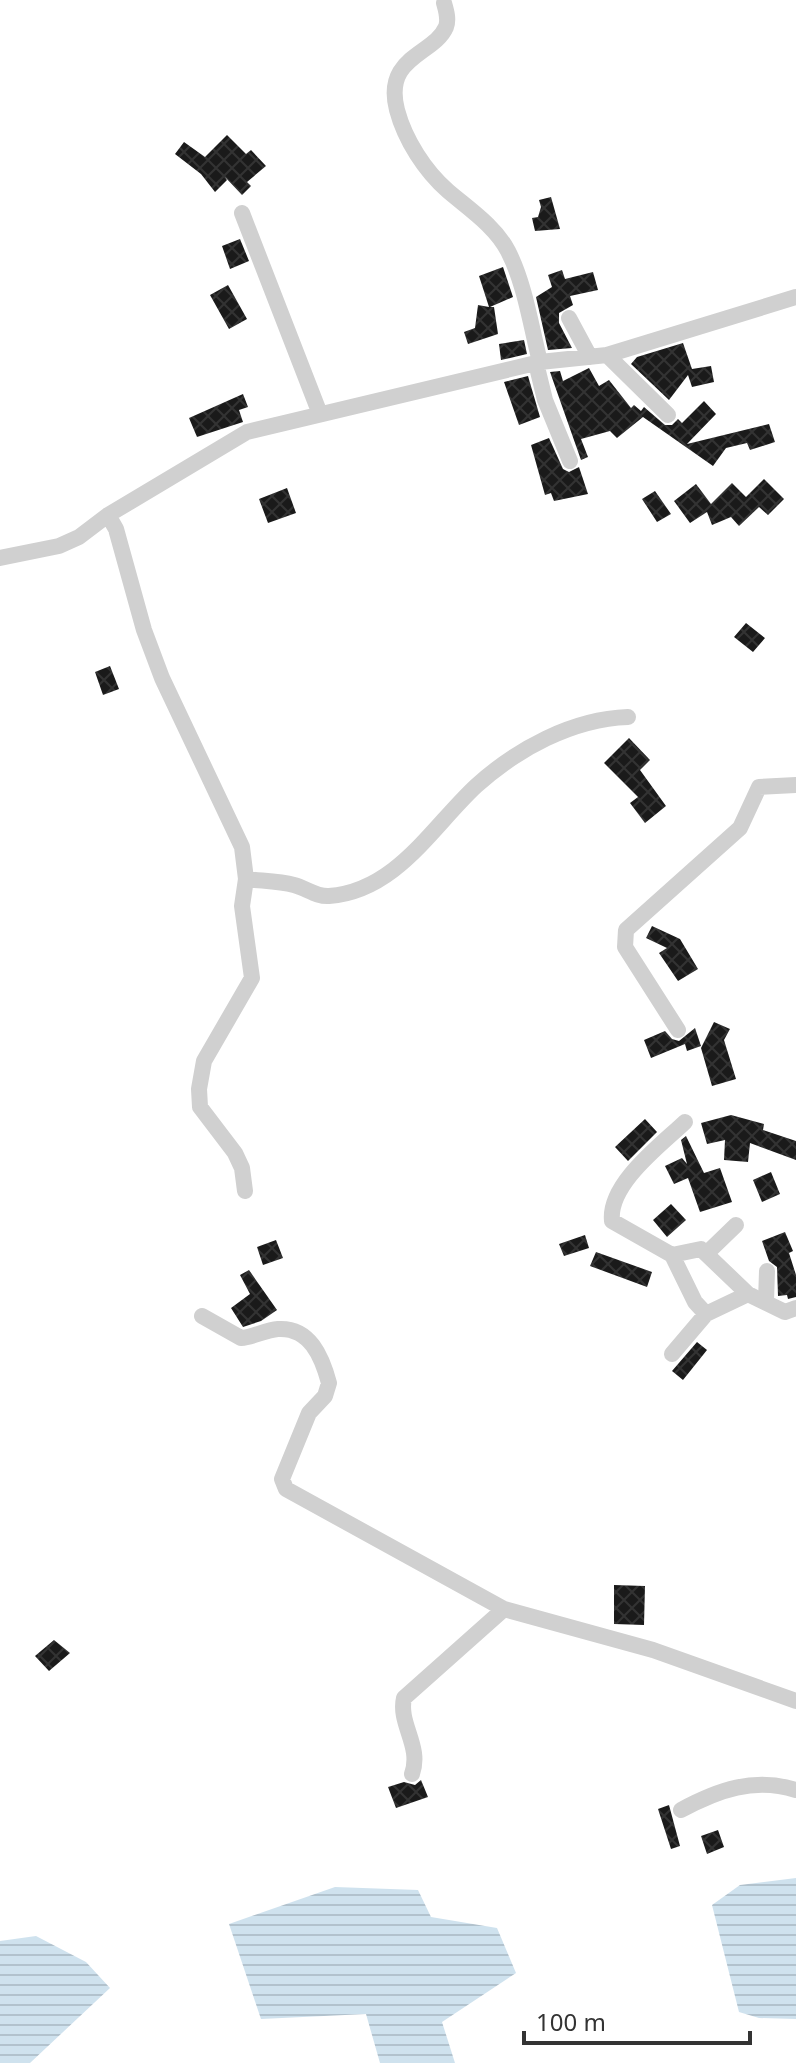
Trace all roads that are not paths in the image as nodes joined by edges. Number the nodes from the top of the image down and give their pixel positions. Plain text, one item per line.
1 (444, 3) dead end
2 (242, 213) dead end
3 (796, 297) edge
4 (569, 318) dead end
5 (598, 356) junction
6 (538, 363) junction
7 (320, 414) junction
8 (668, 415) dead end
9 (570, 461) dead end
10 (108, 515) junction
11 (0, 558) edge
12 (628, 717) dead end
13 (796, 785) edge
14 (246, 879) junction
15 (678, 1030) dead end
16 (685, 1122) dead end
17 (245, 1191) dead end
18 (736, 1225) dead end
19 (706, 1254) junction
20 (672, 1255) junction
21 (767, 1271) dead end
22 (748, 1294) junction
23 (766, 1301) junction
24 (796, 1308) edge
25 (706, 1314) junction
26 (202, 1316) dead end
27 (672, 1354) dead end
28 (504, 1609) junction
29 (796, 1701) edge
30 (412, 1774) dead end
31 (796, 1790) edge
32 (681, 1810) dead end

1 - 6 street
2 - 7 street
3 - 5 street
4 - 5 street
5 - 6 street
5 - 8 street
6 - 7 street
6 - 9 street
7 - 10 street
10 - 11 street
10 - 14 street
12 - 14 street
13 - 15 street
14 - 17 street
16 - 20 street
18 - 19 street
19 - 20 street
19 - 22 street
20 - 25 street
21 - 23 street
22 - 23 street
22 - 25 street
23 - 24 street
25 - 27 street
26 - 28 street
28 - 29 street
28 - 30 street
31 - 32 street

